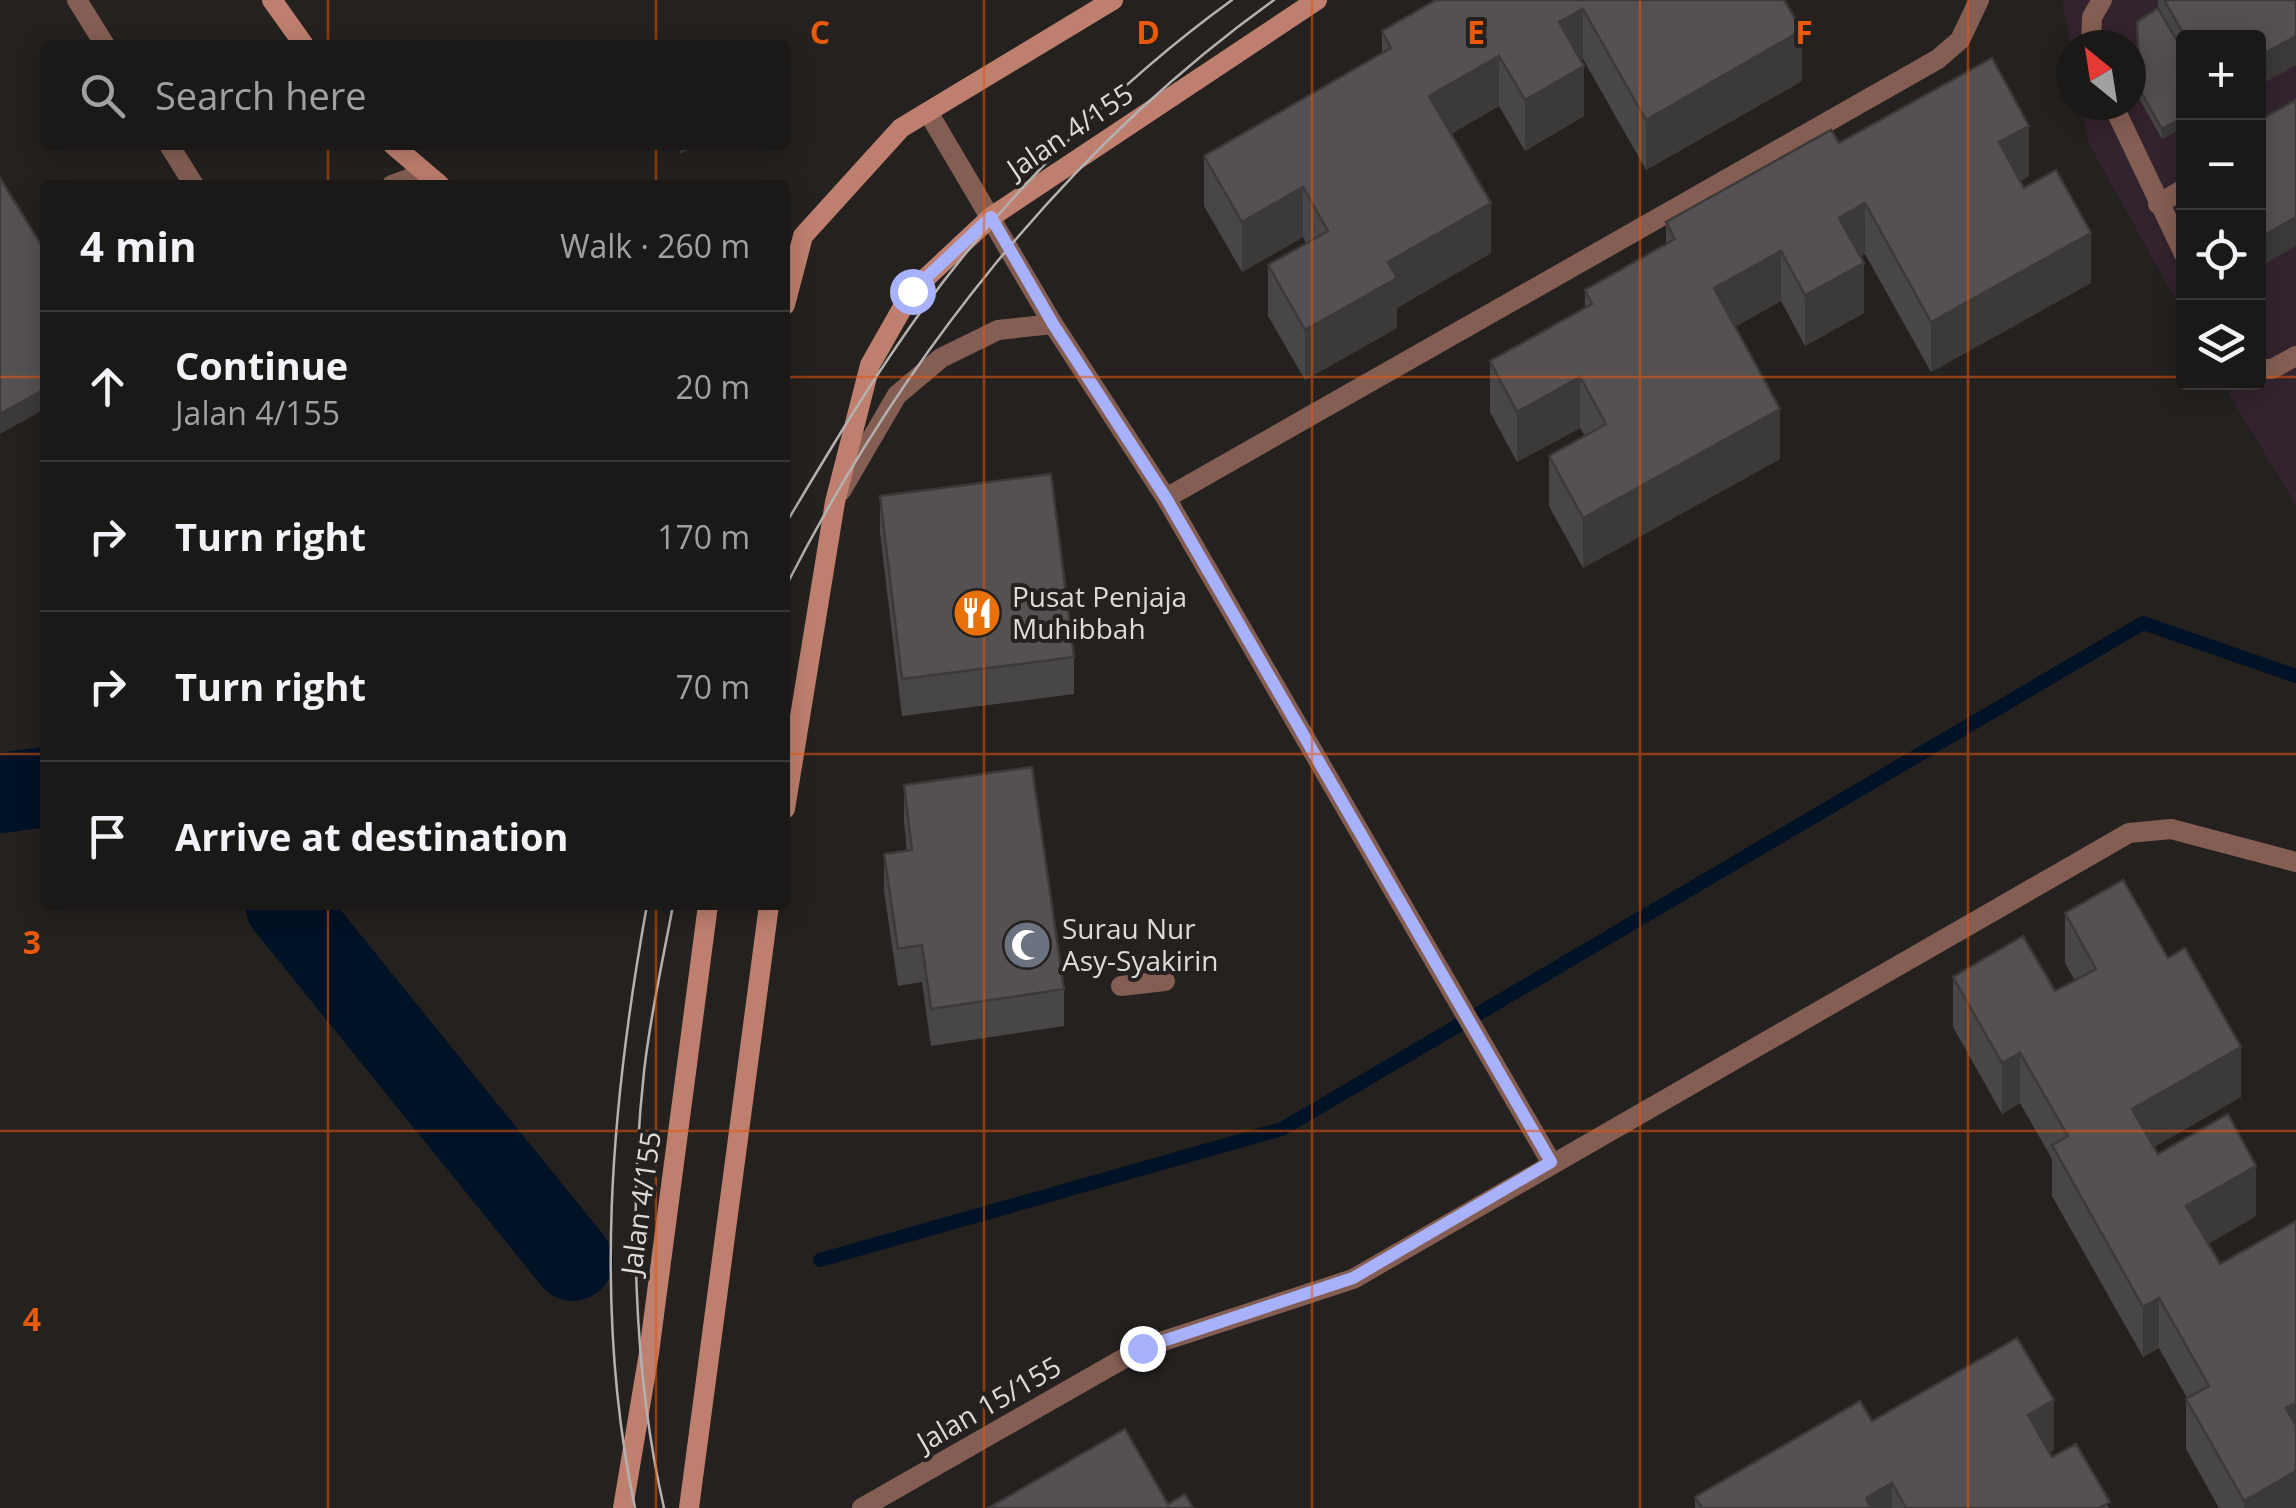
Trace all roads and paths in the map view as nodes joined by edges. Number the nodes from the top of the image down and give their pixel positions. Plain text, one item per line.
1 (77, 0) edge
2 (272, 0) edge
3 (1112, 0) edge
4 (1317, 0) edge
5 (1979, 0) edge
6 (2102, 0) edge
7 (2091, 30) edge
8 (102, 40) edge
9 (300, 40) edge
10 (928, 112) junction
11 (2120, 120) edge
12 (172, 150) edge
13 (398, 150) edge
14 (191, 180) edge
15 (431, 180) edge
16 (2176, 194) edge
17 (2158, 204) junction
18 (991, 217) junction
19 (794, 238) edge
20 (2176, 239) edge
21 (790, 268) edge
22 (1053, 324) junction
23 (2296, 356) edge
24 (2266, 369) edge
25 (1166, 498) junction
26 (835, 502) junction
27 (790, 778) edge
28 (2296, 862) edge
29 (707, 910) edge
30 (769, 910) edge
31 (1165, 981) dead end
32 (1120, 986) dead end
33 (1551, 1162) junction
34 (623, 1508) edge
35 (689, 1508) edge
36 (862, 1508) edge

1 - 8 street
2 - 9 street
3 - 10 street
4 - 18 street, Jalan 4/155
5 - 25 street
6 - 7 street
10 - 18 street
10 - 19 street
11 - 17 street
12 - 14 street
13 - 15 street
16 - 17 street
17 - 20 street
18 - 22 street
18 - 26 street, Jalan 4/155
19 - 21 street
22 - 25 street
22 - 26 street
23 - 24 street
25 - 33 street
26 - 27 street, Jalan 4/155
28 - 33 street, Jalan 15/155
29 - 34 street, Jalan 4/155
30 - 35 street
31 - 32 street
33 - 36 street, Jalan 15/155

